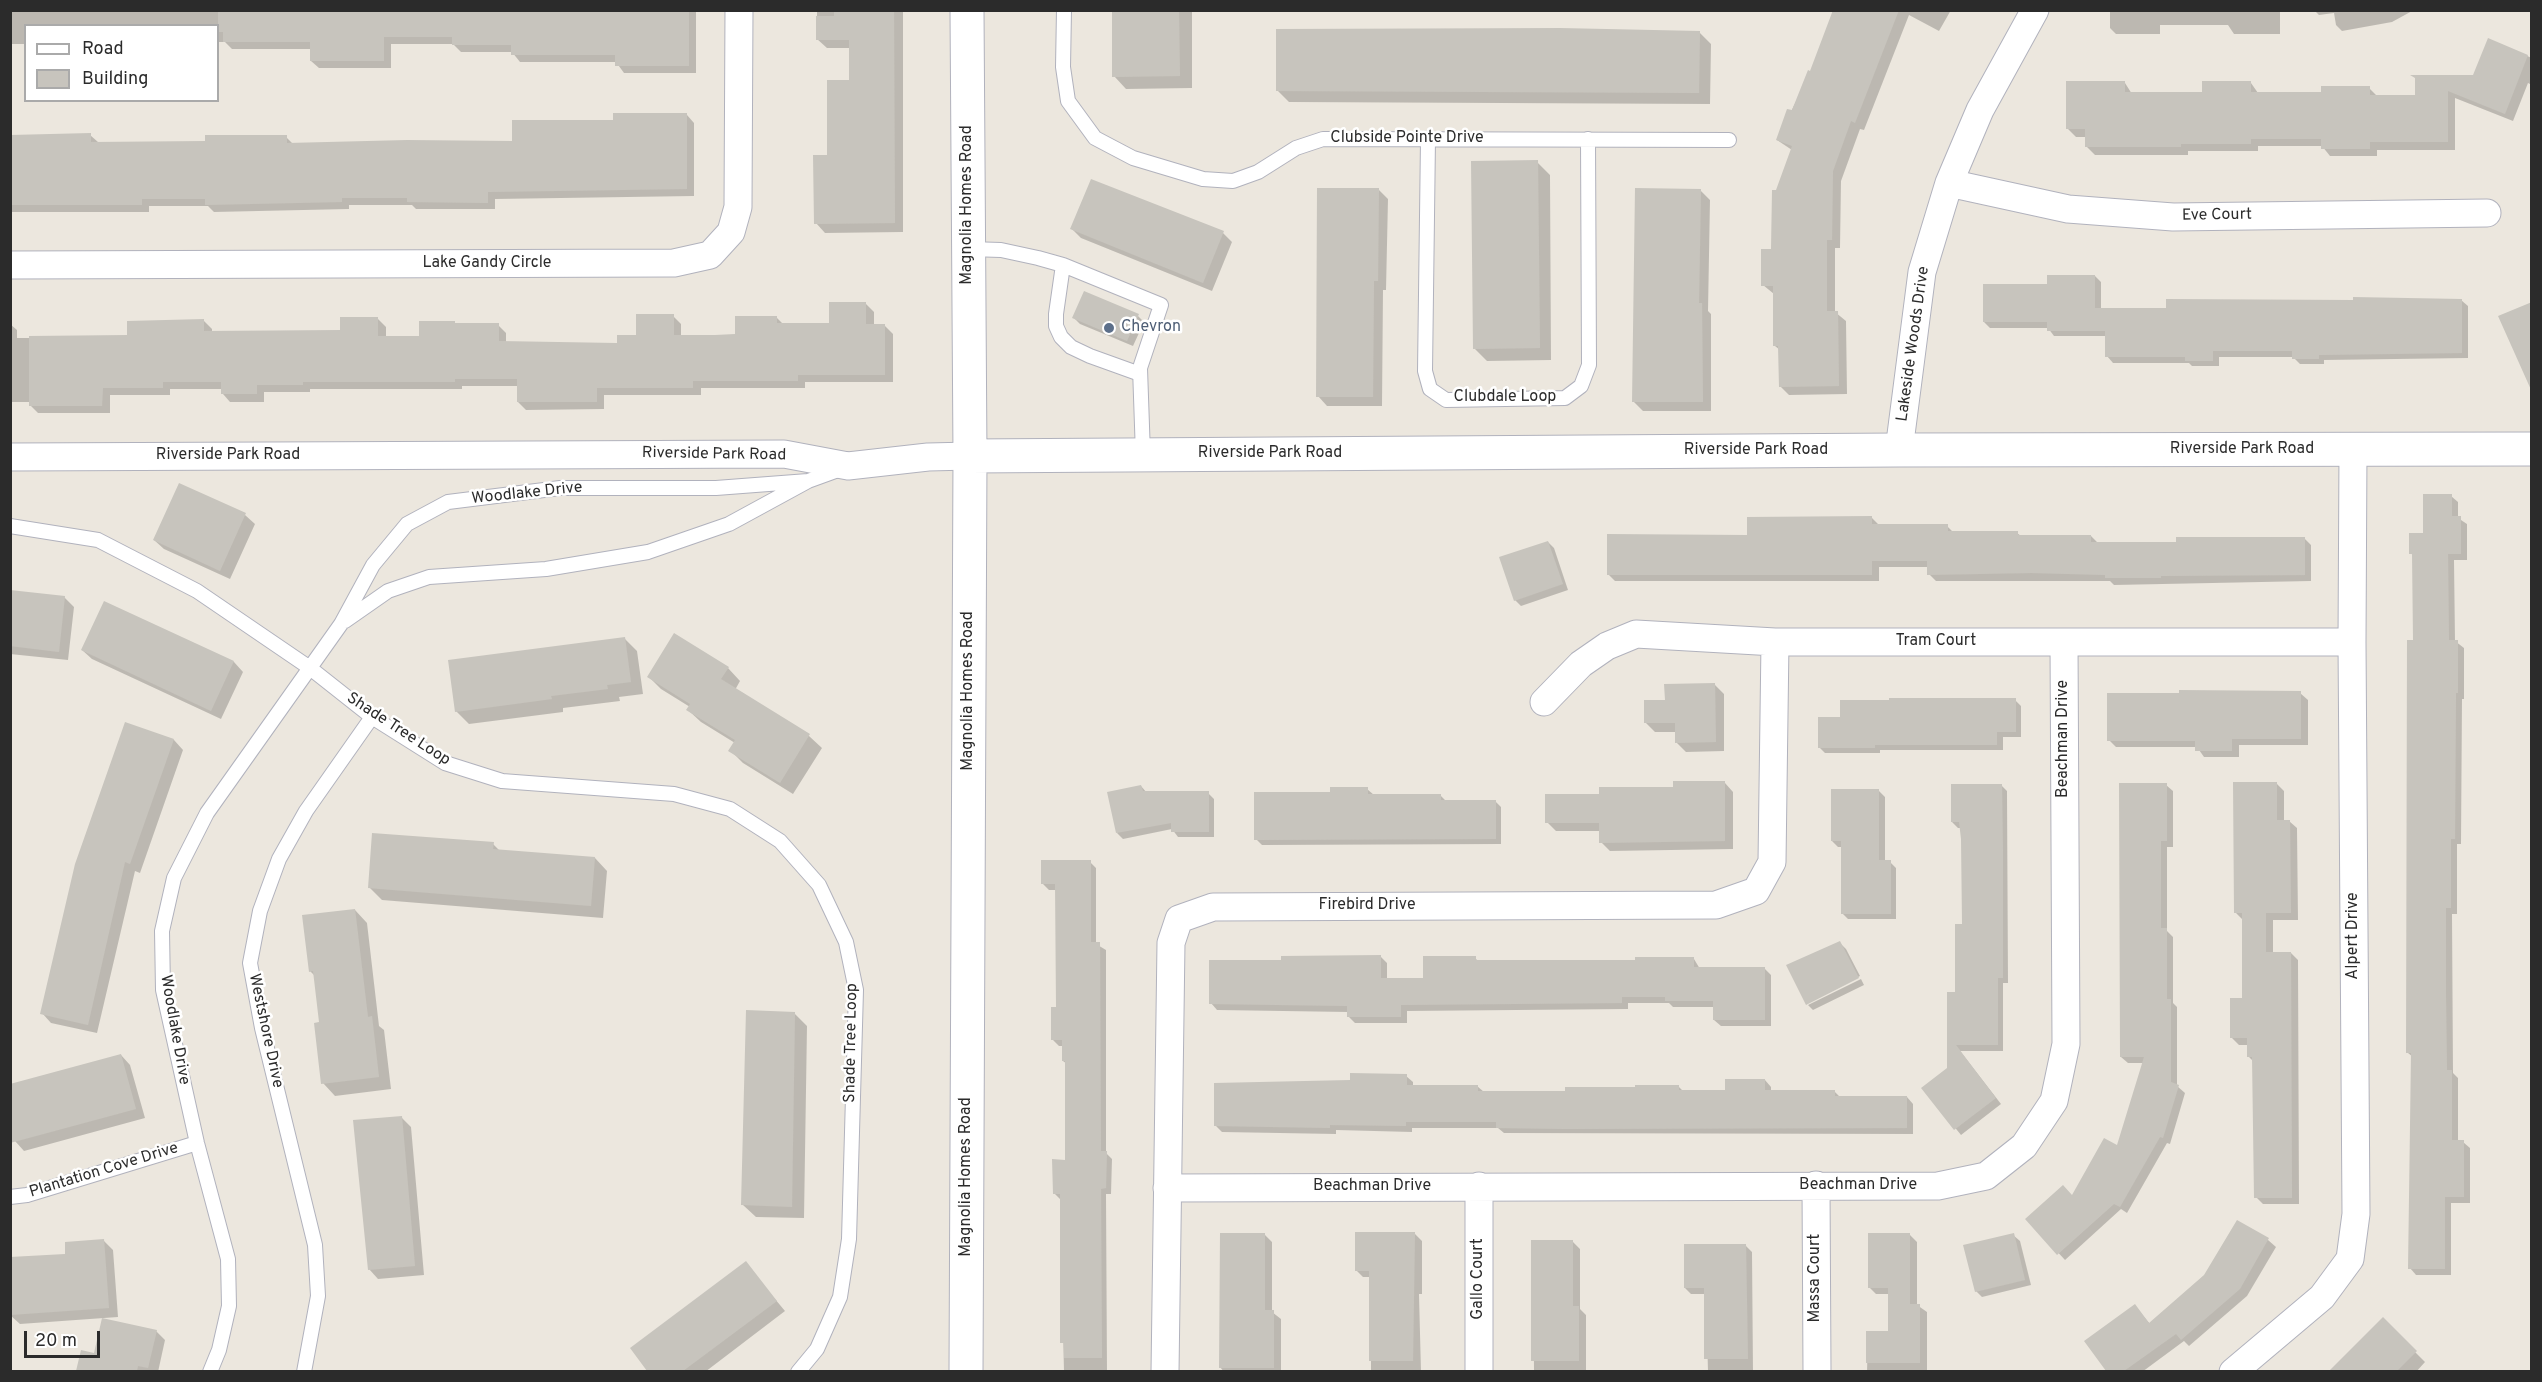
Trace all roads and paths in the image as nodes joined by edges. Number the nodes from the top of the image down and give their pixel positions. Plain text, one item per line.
1 (739, 10) edge
2 (967, 10) edge
3 (1064, 10) edge
4 (2035, 10) edge
5 (1428, 139) junction
6 (1588, 140) junction
7 (1729, 140) dead end
8 (1949, 183) junction
9 (2487, 213) dead end
10 (969, 249) junction
11 (10, 265) edge
12 (1063, 265) junction
13 (1140, 374) junction
14 (2532, 449) edge
15 (1899, 450) junction
16 (2354, 450) junction
17 (1143, 455) junction
18 (970, 456) junction
19 (10, 457) edge
20 (848, 466) junction
21 (808, 481) junction
22 (10, 526) edge
23 (341, 624) junction
24 (1775, 642) junction
25 (2064, 642) junction
26 (2352, 642) junction
27 (310, 668) junction
28 (1544, 702) dead end
29 (372, 717) junction
30 (197, 1143) junction
31 (1816, 1185) junction
32 (1479, 1186) junction
33 (1167, 1188) junction
34 (10, 1197) edge
35 (210, 1371) edge
36 (304, 1371) edge
37 (798, 1371) edge
38 (966, 1371) edge
39 (1165, 1371) edge
40 (1479, 1371) edge
41 (1816, 1371) edge
42 (2233, 1371) edge

1 - 11 street, Lake Gandy Circle
2 - 10 street, Magnolia Homes Road
3 - 5 lane, Clubside Pointe Drive
4 - 8 street, Lakeside Woods Drive
5 - 6 lane, Clubside Pointe Drive
5 - 6 lane, Clubdale Loop
6 - 7 lane, Clubside Pointe Drive
8 - 9 street, Eve Court
8 - 15 street, Lakeside Woods Drive
10 - 12 lane
10 - 18 street, Magnolia Homes Road
12 - 13 lane
12 - 13 lane
13 - 17 lane
14 - 16 street, Riverside Park Road
15 - 16 street, Riverside Park Road
15 - 17 street, Riverside Park Road
16 - 26 street, Alpert Drive
17 - 18 street, Riverside Park Road
18 - 20 street, Riverside Park Road
18 - 38 street, Magnolia Homes Road
19 - 20 street, Riverside Park Road
20 - 21 lane, Woodlake Drive
21 - 23 lane, Woodlake Drive
21 - 23 lane, Woodlake Drive
22 - 27 lane
23 - 27 lane, Woodlake Drive
24 - 25 street, Tram Court
24 - 28 street, Tram Court
24 - 33 street, Firebird Drive
25 - 26 street, Tram Court
25 - 31 street, Beachman Drive
26 - 42 street, Alpert Drive
27 - 29 lane, Shade Tree Loop
27 - 30 lane, Woodlake Drive
29 - 36 lane, Westshore Drive
29 - 37 lane, Shade Tree Loop
30 - 34 lane, Plantation Cove Drive
30 - 35 lane, Woodlake Drive
31 - 32 street, Beachman Drive
31 - 41 street, Massa Court
32 - 33 street, Beachman Drive
32 - 40 street, Gallo Court
33 - 39 street, Firebird Drive

